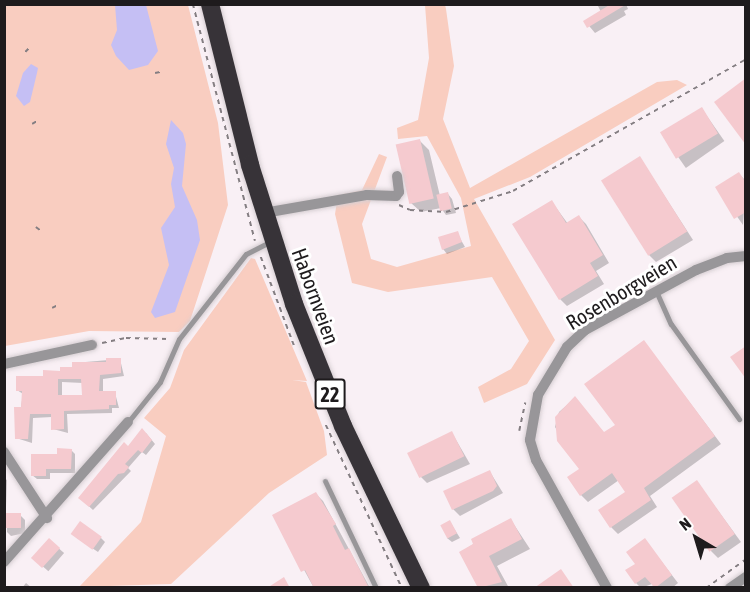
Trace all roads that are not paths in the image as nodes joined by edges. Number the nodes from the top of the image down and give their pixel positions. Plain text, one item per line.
1 (210, 4) edge
2 (397, 176) dead end
3 (264, 213) junction
4 (265, 243) junction
5 (746, 256) edge
6 (656, 291) junction
7 (92, 345) road end
8 (4, 364) edge
9 (739, 419) dead end
10 (128, 422) joint
11 (4, 452) edge
12 (325, 481) dead end
13 (47, 518) junction
14 (4, 562) edge
15 (746, 577) edge
16 (376, 588) edge
17 (421, 588) edge
18 (607, 588) edge
19 (730, 588) edge

1 - 3 highway, Habornveien / 22
2 - 3 street
3 - 4 highway, Habornveien / 22
4 - 10 lane
4 - 17 highway, Habornveien / 22
5 - 6 street, Rosenborgveien
6 - 9 lane
6 - 18 street, Rosenborgveien
7 - 8 street
10 - 13 street
11 - 13 street
12 - 16 lane
13 - 14 street
15 - 19 street

